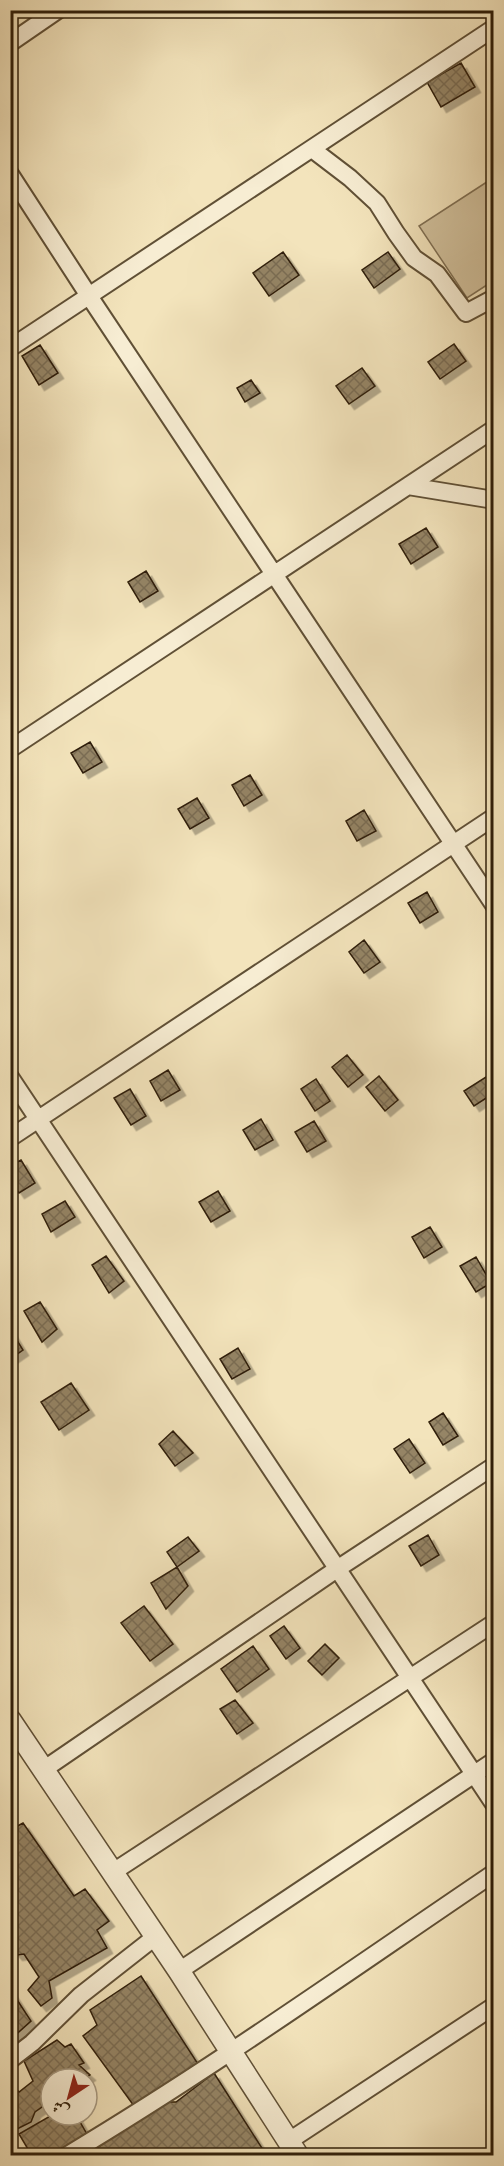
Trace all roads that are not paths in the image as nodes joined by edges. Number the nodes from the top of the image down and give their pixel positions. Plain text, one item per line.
1 (58, 10) edge
2 (494, 28) edge
3 (10, 43) edge
4 (312, 149) junction
5 (10, 174) edge
6 (89, 296) junction
7 (494, 298) edge
8 (10, 348) edge
9 (494, 429) edge
10 (408, 486) junction
11 (494, 500) edge
12 (274, 575) junction
13 (10, 749) edge
14 (494, 817) edge
15 (453, 844) junction
16 (494, 905) edge
17 (10, 1077) edge
18 (38, 1119) junction
19 (10, 1138) edge
20 (494, 1466) edge
21 (337, 1569) junction
22 (494, 1623) edge
23 (410, 1678) junction
24 (10, 1720) edge
25 (494, 1761) edge
26 (43, 1770) junction
27 (474, 1774) junction
28 (494, 1804) edge
29 (112, 1872) junction
30 (494, 1873) edge
31 (155, 1937) junction
32 (178, 1971) junction
33 (494, 2006) edge
34 (230, 2052) junction
35 (10, 2060) edge
36 (293, 2148) edge
37 (66, 2156) edge

1 - 3 street
2 - 4 street
4 - 6 street
4 - 7 street
5 - 6 street
6 - 8 street
6 - 12 street
9 - 10 street
10 - 11 street
10 - 12 street
12 - 13 street
12 - 15 street
14 - 15 street
15 - 16 street
15 - 18 street
17 - 18 street
18 - 19 street
18 - 21 street
20 - 21 street
21 - 23 street
21 - 26 street
22 - 23 street
23 - 27 street
23 - 29 street
24 - 26 street
25 - 27 street
26 - 29 street
27 - 28 street
27 - 32 street
29 - 31 street
30 - 34 street
31 - 32 street
31 - 35 street
32 - 34 street
33 - 36 street
34 - 36 street
34 - 37 street

